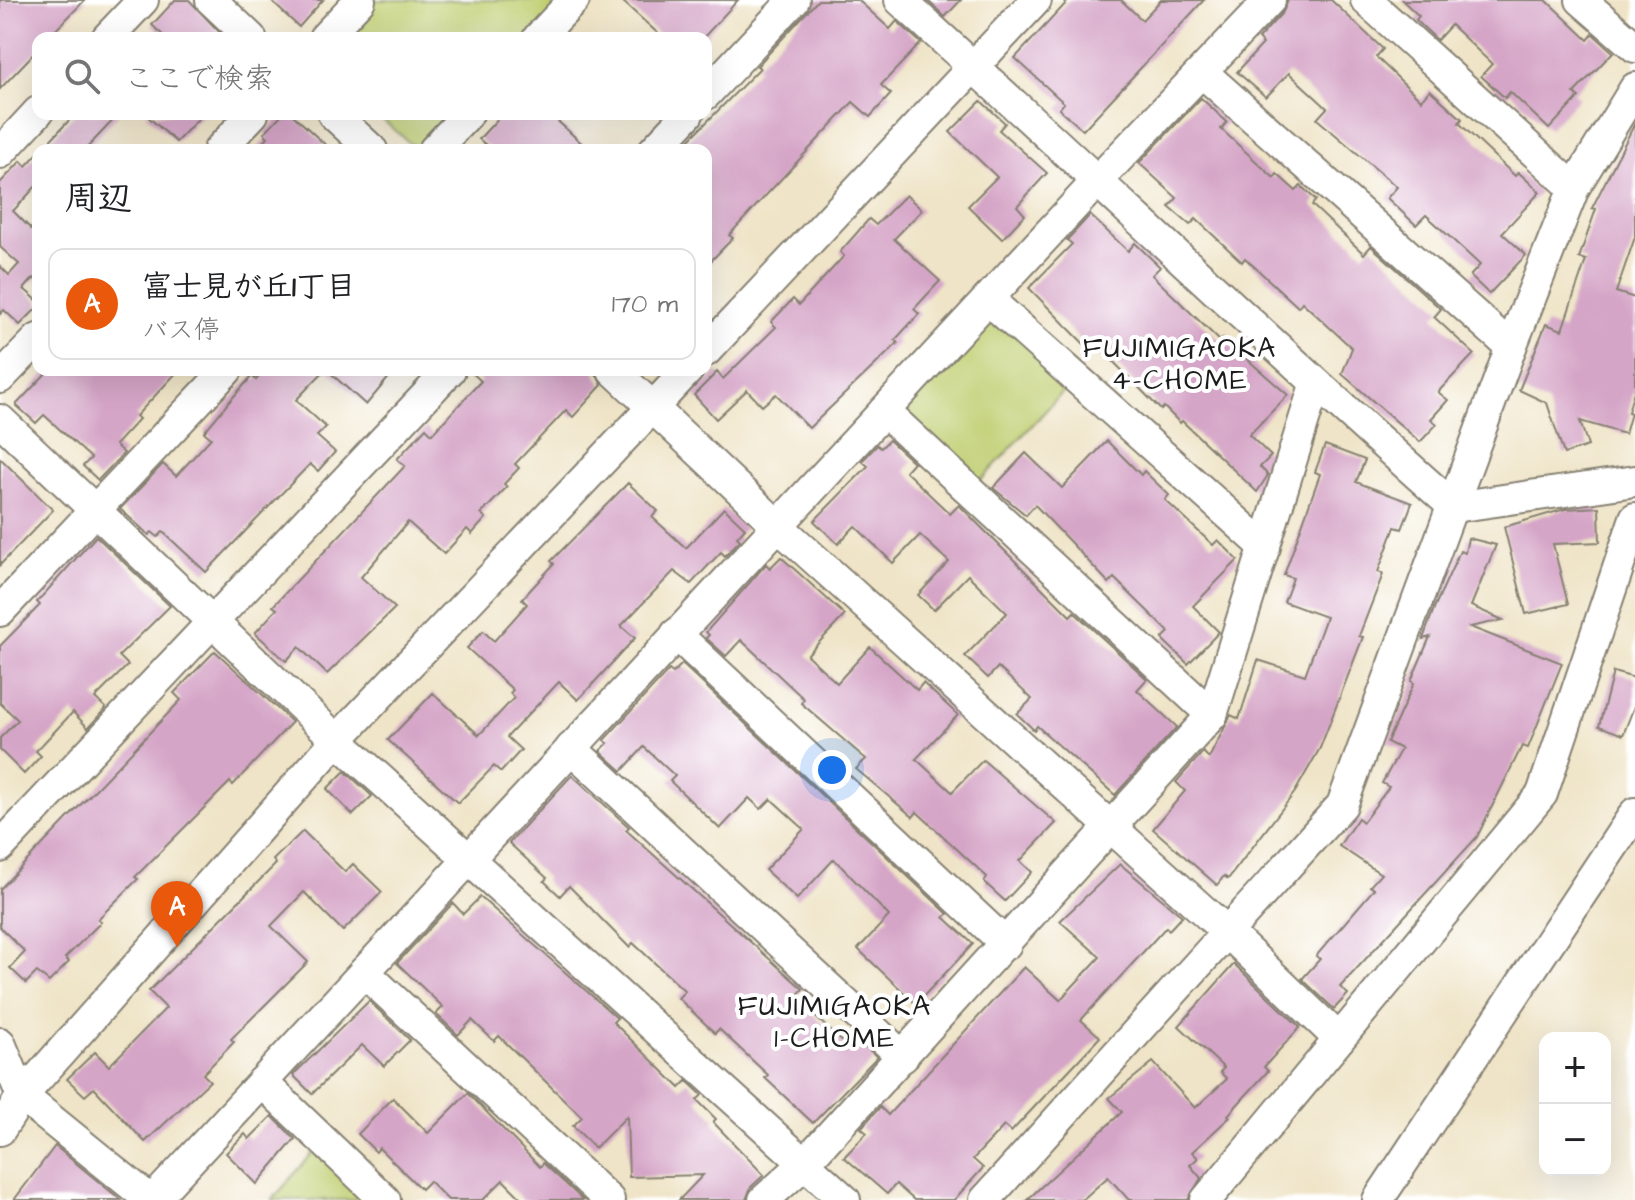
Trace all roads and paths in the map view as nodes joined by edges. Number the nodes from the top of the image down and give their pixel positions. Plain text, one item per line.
1 (143, 0) edge
2 (211, 0) edge
3 (360, 0) edge
4 (574, 0) edge
5 (794, 0) edge
6 (900, 0) edge
7 (1036, 0) edge
8 (1270, 0) edge
9 (1366, 0) edge
10 (1581, 0) edge
11 (113, 32) edge
12 (245, 32) edge
13 (330, 32) edge
14 (544, 32) edge
15 (1635, 47) edge
16 (975, 67) junction
17 (1202, 72) junction
18 (712, 88) edge
19 (1635, 88) edge
20 (32, 118) edge
21 (247, 120) edge
22 (340, 120) edge
23 (462, 120) edge
24 (682, 120) edge
25 (225, 144) edge
26 (366, 144) edge
27 (440, 144) edge
28 (660, 144) edge
29 (0, 153) edge
30 (1099, 179) junction
31 (1574, 188) junction
32 (988, 299) junction
33 (32, 345) edge
34 (712, 345) edge
35 (1511, 347) junction
36 (221, 376) edge
37 (444, 376) edge
38 (620, 376) edge
39 (682, 376) edge
40 (0, 378) edge
41 (1315, 385) junction
42 (654, 407) junction
43 (884, 411) junction
44 (0, 420) edge
45 (1635, 481) edge
46 (1454, 507) junction
47 (95, 509) junction
48 (1635, 518) edge
49 (778, 526) junction
50 (1265, 547) junction
51 (0, 611) edge
52 (214, 623) junction
53 (676, 634) junction
54 (1212, 715) junction
55 (337, 740) junction
56 (571, 748) junction
57 (1635, 813) edge
58 (1112, 829) junction
59 (0, 847) edge
60 (467, 859) junction
61 (1227, 932) junction
62 (1006, 944) junction
63 (364, 972) junction
64 (1339, 1039) junction
65 (0, 1043) edge
66 (903, 1057) junction
67 (262, 1082) junction
68 (22, 1096) junction
69 (0, 1130) edge
70 (803, 1165) junction
71 (151, 1200) edge
72 (385, 1200) edge
73 (609, 1200) edge
74 (764, 1200) edge
75 (845, 1200) edge
76 (985, 1200) edge
77 (1206, 1200) edge
78 (1378, 1200) edge

1 - 11 street
2 - 12 street
3 - 13 street
4 - 14 street
5 - 18 street
6 - 16 street
7 - 16 street
8 - 17 street
9 - 31 street
10 - 15 street
16 - 30 street
16 - 34 street
17 - 30 street
17 - 35 street
19 - 31 street
20 - 29 street
21 - 25 street
22 - 26 street
23 - 27 street
24 - 28 street
30 - 32 street
30 - 41 street
31 - 35 street
32 - 43 street
32 - 50 street
33 - 40 street
35 - 46 street
36 - 47 street
37 - 52 street
38 - 42 street
39 - 42 street
41 - 46 street
41 - 50 street
42 - 49 street
42 - 55 street
43 - 49 street
43 - 54 street
44 - 47 street
45 - 46 street
46 - 61 street
47 - 51 street
47 - 52 street
48 - 64 street
49 - 53 street
49 - 58 street
50 - 54 street
52 - 55 street
52 - 59 street
53 - 56 street
53 - 62 street
54 - 58 street
55 - 60 street
55 - 68 street
56 - 60 street
56 - 66 street
57 - 78 street
58 - 61 street
58 - 62 street
60 - 63 street
60 - 70 street
61 - 64 street
61 - 76 street
62 - 66 street
63 - 67 street
63 - 73 street
64 - 77 street
65 - 68 street
66 - 70 street
67 - 71 street
67 - 72 street
68 - 69 street
68 - 71 street
70 - 74 street
70 - 75 street

